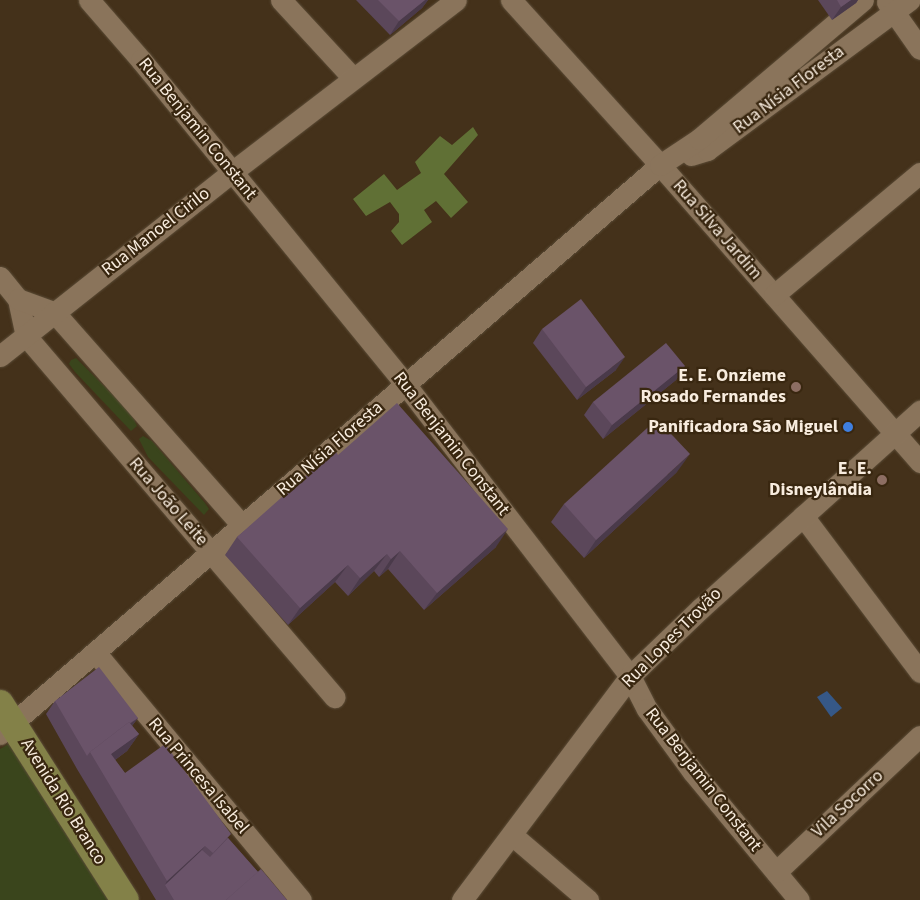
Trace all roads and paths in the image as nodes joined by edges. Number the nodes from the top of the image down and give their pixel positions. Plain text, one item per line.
1 (88, 0) edge
2 (281, 0) edge
3 (456, 0) edge
4 (512, 0) edge
5 (863, 0) edge
6 (896, 4) edge
7 (920, 48) edge
8 (353, 78) junction
9 (660, 165) junction
10 (232, 172) junction
11 (920, 173) edge
12 (0, 277) edge
13 (774, 295) junction
14 (18, 299) junction
15 (54, 312) junction
16 (26, 336) junction
17 (0, 356) edge
18 (405, 384) junction
19 (920, 411) edge
20 (895, 432) junction
21 (920, 462) edge
22 (803, 516) junction
23 (242, 525) junction
24 (211, 552) junction
25 (95, 652) junction
26 (920, 672) edge
27 (630, 676) junction
28 (334, 697) dead end
29 (4, 721) edge
30 (920, 736) edge
31 (512, 835) junction
32 (776, 872) junction
33 (125, 900) edge
34 (301, 900) edge
35 (462, 900) edge
36 (588, 900) edge
37 (799, 900) edge

1 - 10 street, Rua Benjamin Constant
2 - 8 street
3 - 8 street, Rua Manoel Cirilo
4 - 9 street, Rua Silva Jardim
5 - 9 street, Rua Nísia Floresta
6 - 7 street
6 - 9 street, Rua Nísia Floresta
8 - 10 street, Rua Manoel Cirilo
9 - 13 street, Rua Silva Jardim
9 - 18 street, Rua Nísia Floresta
10 - 15 street, Rua Manoel Cirilo
10 - 18 street, Rua Benjamin Constant
11 - 13 street
12 - 14 street, Rua João Leite
13 - 20 street, Rua Silva Jardim
14 - 15 street
14 - 16 street, Rua João Leite
15 - 16 street, Rua Manoel Cirilo
15 - 23 street
16 - 17 street, Rua Manoel Cirilo
16 - 24 street, Rua João Leite
18 - 23 street, Rua Nísia Floresta
18 - 27 street, Rua Benjamin Constant
19 - 20 street, Rua Lopes Trovão
20 - 21 street, Rua Silva Jardim
20 - 22 street, Rua Lopes Trovão
22 - 26 street
22 - 27 street, Rua Lopes Trovão
23 - 24 street, Rua Nísia Floresta
24 - 25 street, Rua Nísia Floresta
24 - 28 street, Rua João Leite
25 - 29 street, Rua Nísia Floresta
25 - 34 street, Rua Princesa Isabel
27 - 31 street, Rua Lopes Trovão
27 - 32 street, Rua Benjamin Constant
29 - 33 main road, Avenida Rio Branco
30 - 32 street, Vila Socorro
31 - 35 street, Rua Lopes Trovão
31 - 36 street
32 - 37 street, Rua Benjamin Constant

